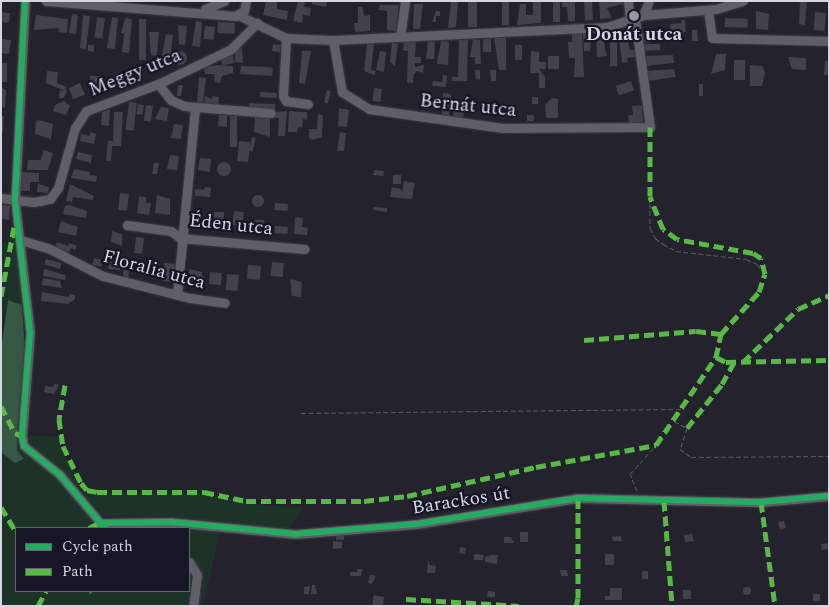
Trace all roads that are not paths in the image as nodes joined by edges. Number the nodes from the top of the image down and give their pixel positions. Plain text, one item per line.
1 (25, 1) edge
2 (46, 1) edge
3 (224, 1) edge
4 (405, 1) edge
5 (649, 1) edge
6 (743, 1) edge
7 (246, 3) edge
8 (630, 3) edge
9 (708, 10) junction
10 (200, 11) junction
11 (228, 13) junction
12 (238, 15) junction
13 (636, 18) junction
14 (257, 23) junction
15 (400, 37) junction
16 (286, 38) junction
17 (333, 40) junction
18 (829, 41) edge
19 (158, 84) junction
20 (308, 104) dead end
21 (195, 108) junction
22 (271, 113) dead end
23 (1, 198) edge
24 (15, 201) junction
25 (127, 225) dead end
26 (180, 238) junction
27 (21, 240) junction
28 (304, 249) dead end
29 (177, 295) junction
30 (225, 303) dead end
31 (829, 496) edge
32 (102, 526) edge
33 (190, 564) edge
34 (192, 606) edge

1 - 24 street
2 - 10 street
3 - 10 street
3 - 11 street
4 - 15 street
5 - 13 street
6 - 9 street
7 - 12 street
7 - 14 street
8 - 13 street
9 - 13 street
9 - 18 street
10 - 11 street
11 - 12 street
12 - 14 street
13 - 15 street
13 - 17 street, Bernát utca
14 - 16 street
14 - 19 street, Meggy utca
15 - 17 street
16 - 17 street
16 - 20 street
19 - 21 street
19 - 24 street, Meggy utca
21 - 22 street
21 - 26 street
23 - 24 street, Meggy utca
24 - 27 street
25 - 26 street, Éden utca
26 - 28 street, Éden utca
26 - 29 street
27 - 29 street, Floralia utca
27 - 32 street
29 - 30 street, Floralia utca
31 - 32 street, Barackos út
33 - 34 street

